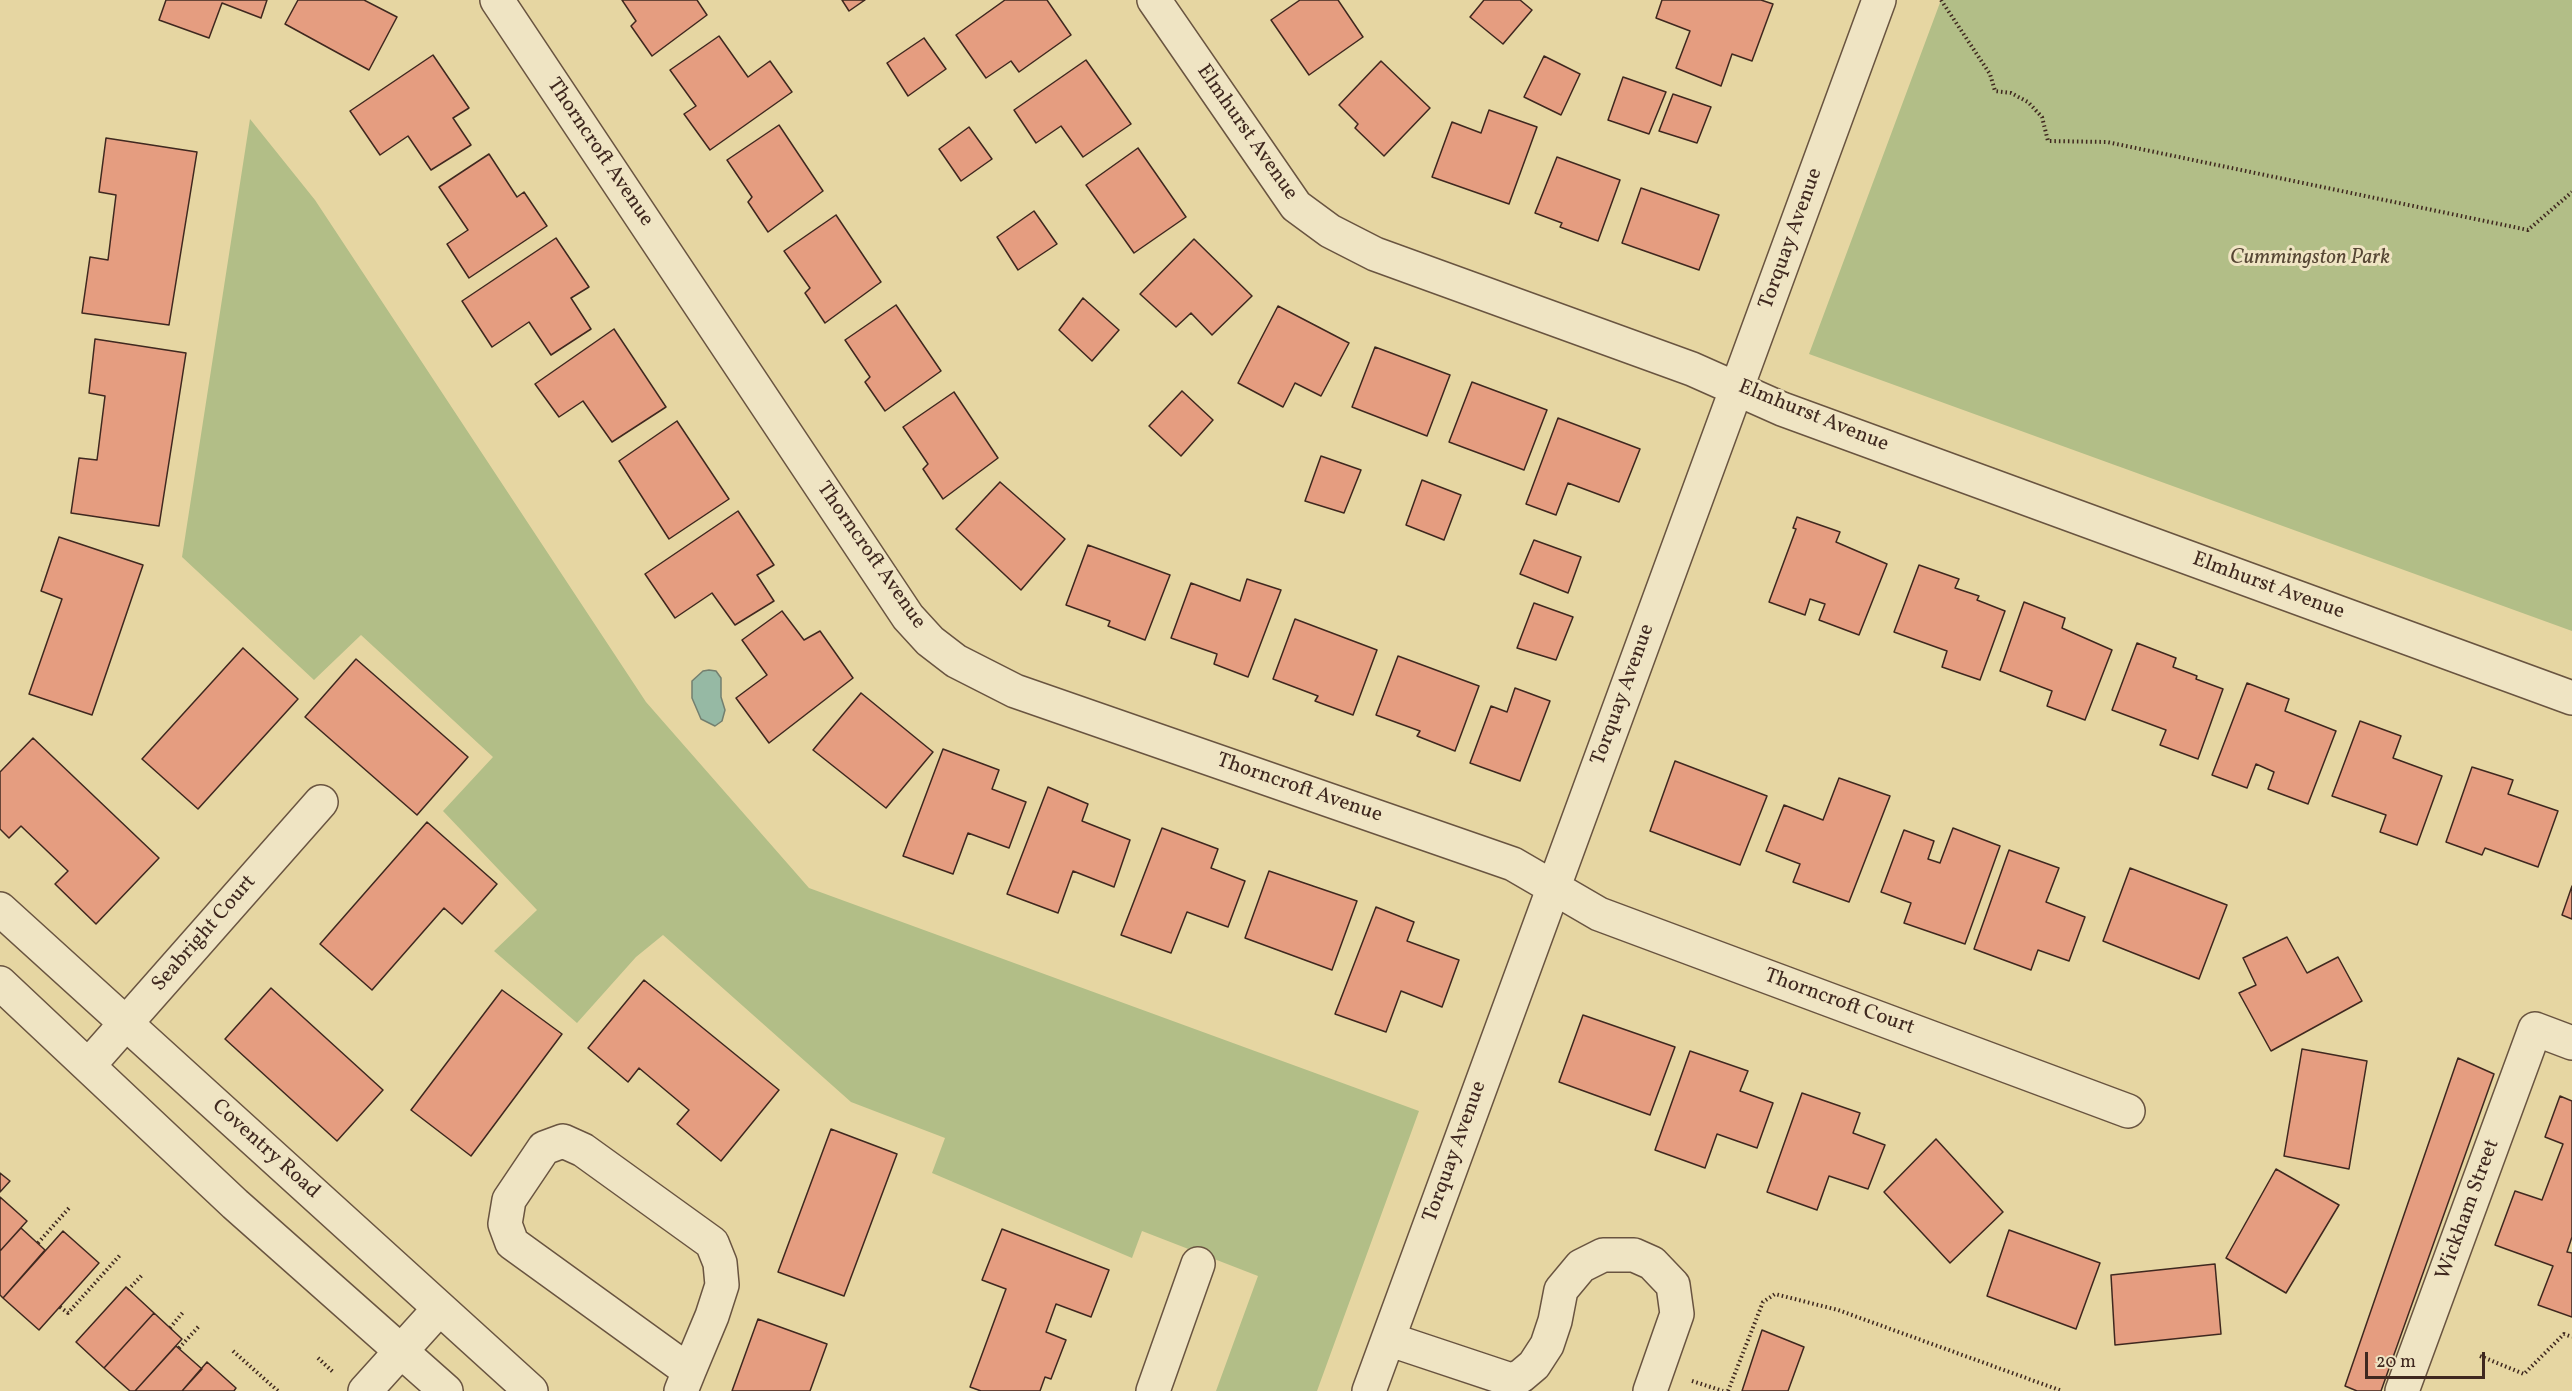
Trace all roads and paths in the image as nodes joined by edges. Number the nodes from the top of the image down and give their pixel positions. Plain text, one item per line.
1 (497, 0) edge
2 (1155, 0) edge
3 (1879, 0) edge
4 (1941, 0) edge
5 (2572, 192) edge
6 (1738, 388) junction
7 (2572, 698) edge
8 (321, 802) dead end
9 (1553, 888) junction
10 (0, 909) edge
11 (0, 983) edge
12 (126, 1023) junction
13 (2572, 1043) edge
14 (89, 1065) junction
15 (2128, 1111) dead end
16 (69, 1208) dead end
17 (38, 1243) dead end
18 (121, 1254) dead end
19 (1198, 1264) dead end
20 (143, 1274) dead end
21 (128, 1290) dead end
22 (60, 1307) dead end
23 (439, 1309) junction
24 (184, 1311) dead end
25 (200, 1325) dead end
26 (170, 1328) dead end
27 (2572, 1337) edge
28 (1388, 1339) junction
29 (179, 1348) dead end
30 (233, 1351) dead end
31 (400, 1352) junction
32 (2480, 1356) dead end
33 (685, 1381) edge
34 (1509, 1385) edge
35 (278, 1391) edge
36 (365, 1391) edge
37 (446, 1391) edge
38 (531, 1391) edge
39 (1153, 1391) edge
40 (1369, 1391) edge
41 (1650, 1391) edge
42 (1728, 1391) edge
43 (2062, 1391) edge
44 (2403, 1391) edge

1 - 9 street, Thorncroft Avenue
2 - 6 street, Elmhurst Avenue
3 - 6 street, Torquay Avenue
4 - 5 path
6 - 7 street, Elmhurst Avenue
6 - 9 street, Torquay Avenue
8 - 12 street, Seabright Court
9 - 15 street, Thorncroft Court
9 - 28 street, Torquay Avenue
10 - 12 street, Coventry Road
11 - 14 street
12 - 14 street, Seabright Court
12 - 23 street, Coventry Road
13 - 44 street, Wickham Street
14 - 31 street
16 - 17 path
18 - 22 path
19 - 39 street
20 - 21 path
23 - 31 street
23 - 38 street, Coventry Road
24 - 26 path
25 - 29 path
27 - 32 path
28 - 34 street
28 - 40 street, Torquay Avenue
30 - 35 path
31 - 36 street
31 - 37 street
33 - 33 street
34 - 41 street
42 - 43 path

